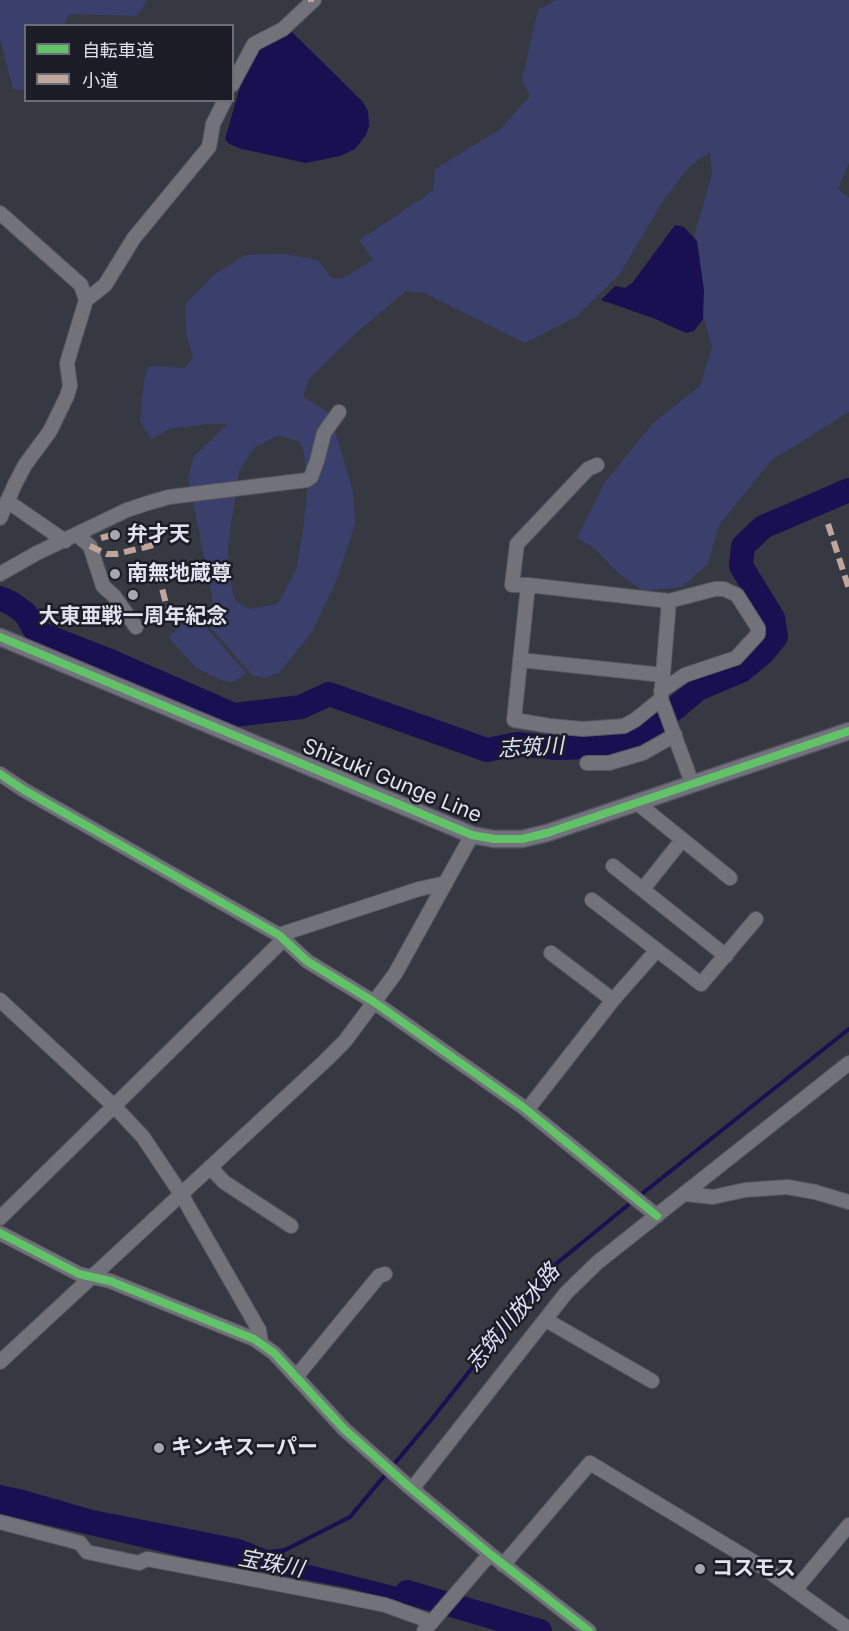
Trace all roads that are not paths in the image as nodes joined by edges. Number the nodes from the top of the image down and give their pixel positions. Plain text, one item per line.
1 (314, 0) edge
2 (234, 81) edge
3 (224, 102) edge
4 (0, 213) edge
5 (86, 300) junction
6 (339, 412) dead end
7 (597, 465) dead end
8 (7, 501) junction
9 (0, 518) edge
10 (71, 538) junction
11 (0, 574) edge
12 (528, 585) junction
13 (114, 596) junction
14 (128, 600) dead end
15 (669, 601) junction
16 (136, 627) dead end
17 (0, 637) edge
18 (520, 660) junction
19 (663, 675) junction
20 (662, 699) junction
21 (673, 730) junction
22 (849, 731) edge
23 (587, 763) dead end
24 (0, 774) edge
25 (692, 783) junction
26 (636, 802) junction
27 (472, 835) junction
28 (682, 840) junction
29 (613, 866) dead end
30 (730, 878) dead end
31 (446, 883) junction
32 (643, 890) junction
33 (592, 900) dead end
34 (756, 919) dead end
35 (281, 938) junction
36 (657, 950) junction
37 (551, 953) dead end
38 (726, 956) junction
39 (0, 1000) edge
40 (613, 1000) junction
41 (374, 1002) junction
42 (849, 1064) edge
43 (114, 1106) junction
44 (527, 1110) junction
45 (210, 1167) junction
46 (181, 1194) junction
47 (685, 1194) junction
48 (849, 1203) edge
49 (657, 1216) junction
50 (0, 1218) edge
51 (291, 1226) dead end
52 (0, 1233) edge
53 (385, 1274) dead end
54 (91, 1278) junction
55 (546, 1320) junction
56 (261, 1344) junction
57 (0, 1362) edge
58 (296, 1377) junction
59 (652, 1381) dead end
60 (409, 1487) junction
61 (0, 1522) edge
62 (849, 1525) edge
63 (490, 1554) junction
64 (503, 1565) junction
65 (795, 1590) junction
66 (431, 1623) edge
67 (849, 1629) edge
68 (589, 1631) edge

1 - 2 street
3 - 5 street
4 - 5 street
5 - 8 street
6 - 10 street
7 - 12 street
8 - 9 street
8 - 10 street
10 - 11 street
10 - 13 street
12 - 15 street
12 - 18 street
13 - 14 street
13 - 16 street
15 - 19 street
15 - 20 street
17 - 27 main road, Shizuki Gunge Line
18 - 19 street
18 - 20 street
19 - 20 street
20 - 21 street
21 - 23 street
21 - 25 street
22 - 25 main road, Shizuki Gunge Line
24 - 35 street
25 - 26 main road, Shizuki Gunge Line
26 - 27 main road, Shizuki Gunge Line
26 - 28 street
27 - 31 street
28 - 30 street
28 - 32 street
29 - 32 street
31 - 35 street
31 - 41 street
32 - 38 street
33 - 36 street
34 - 38 street
35 - 41 street
35 - 43 street
36 - 38 street
36 - 40 street
37 - 40 street
39 - 43 street
40 - 44 street
41 - 44 street
41 - 45 street
42 - 47 street
43 - 46 street
43 - 50 street
44 - 49 street
45 - 46 street
45 - 51 street
46 - 54 street
46 - 56 street
47 - 48 street
47 - 49 street
49 - 55 street
52 - 54 street
53 - 58 street
54 - 56 street
54 - 57 street
55 - 59 street
55 - 60 street
56 - 58 street
58 - 60 street
60 - 63 street
61 - 66 street
62 - 65 street
63 - 64 street
63 - 66 street
64 - 65 street
64 - 68 street
65 - 67 street

